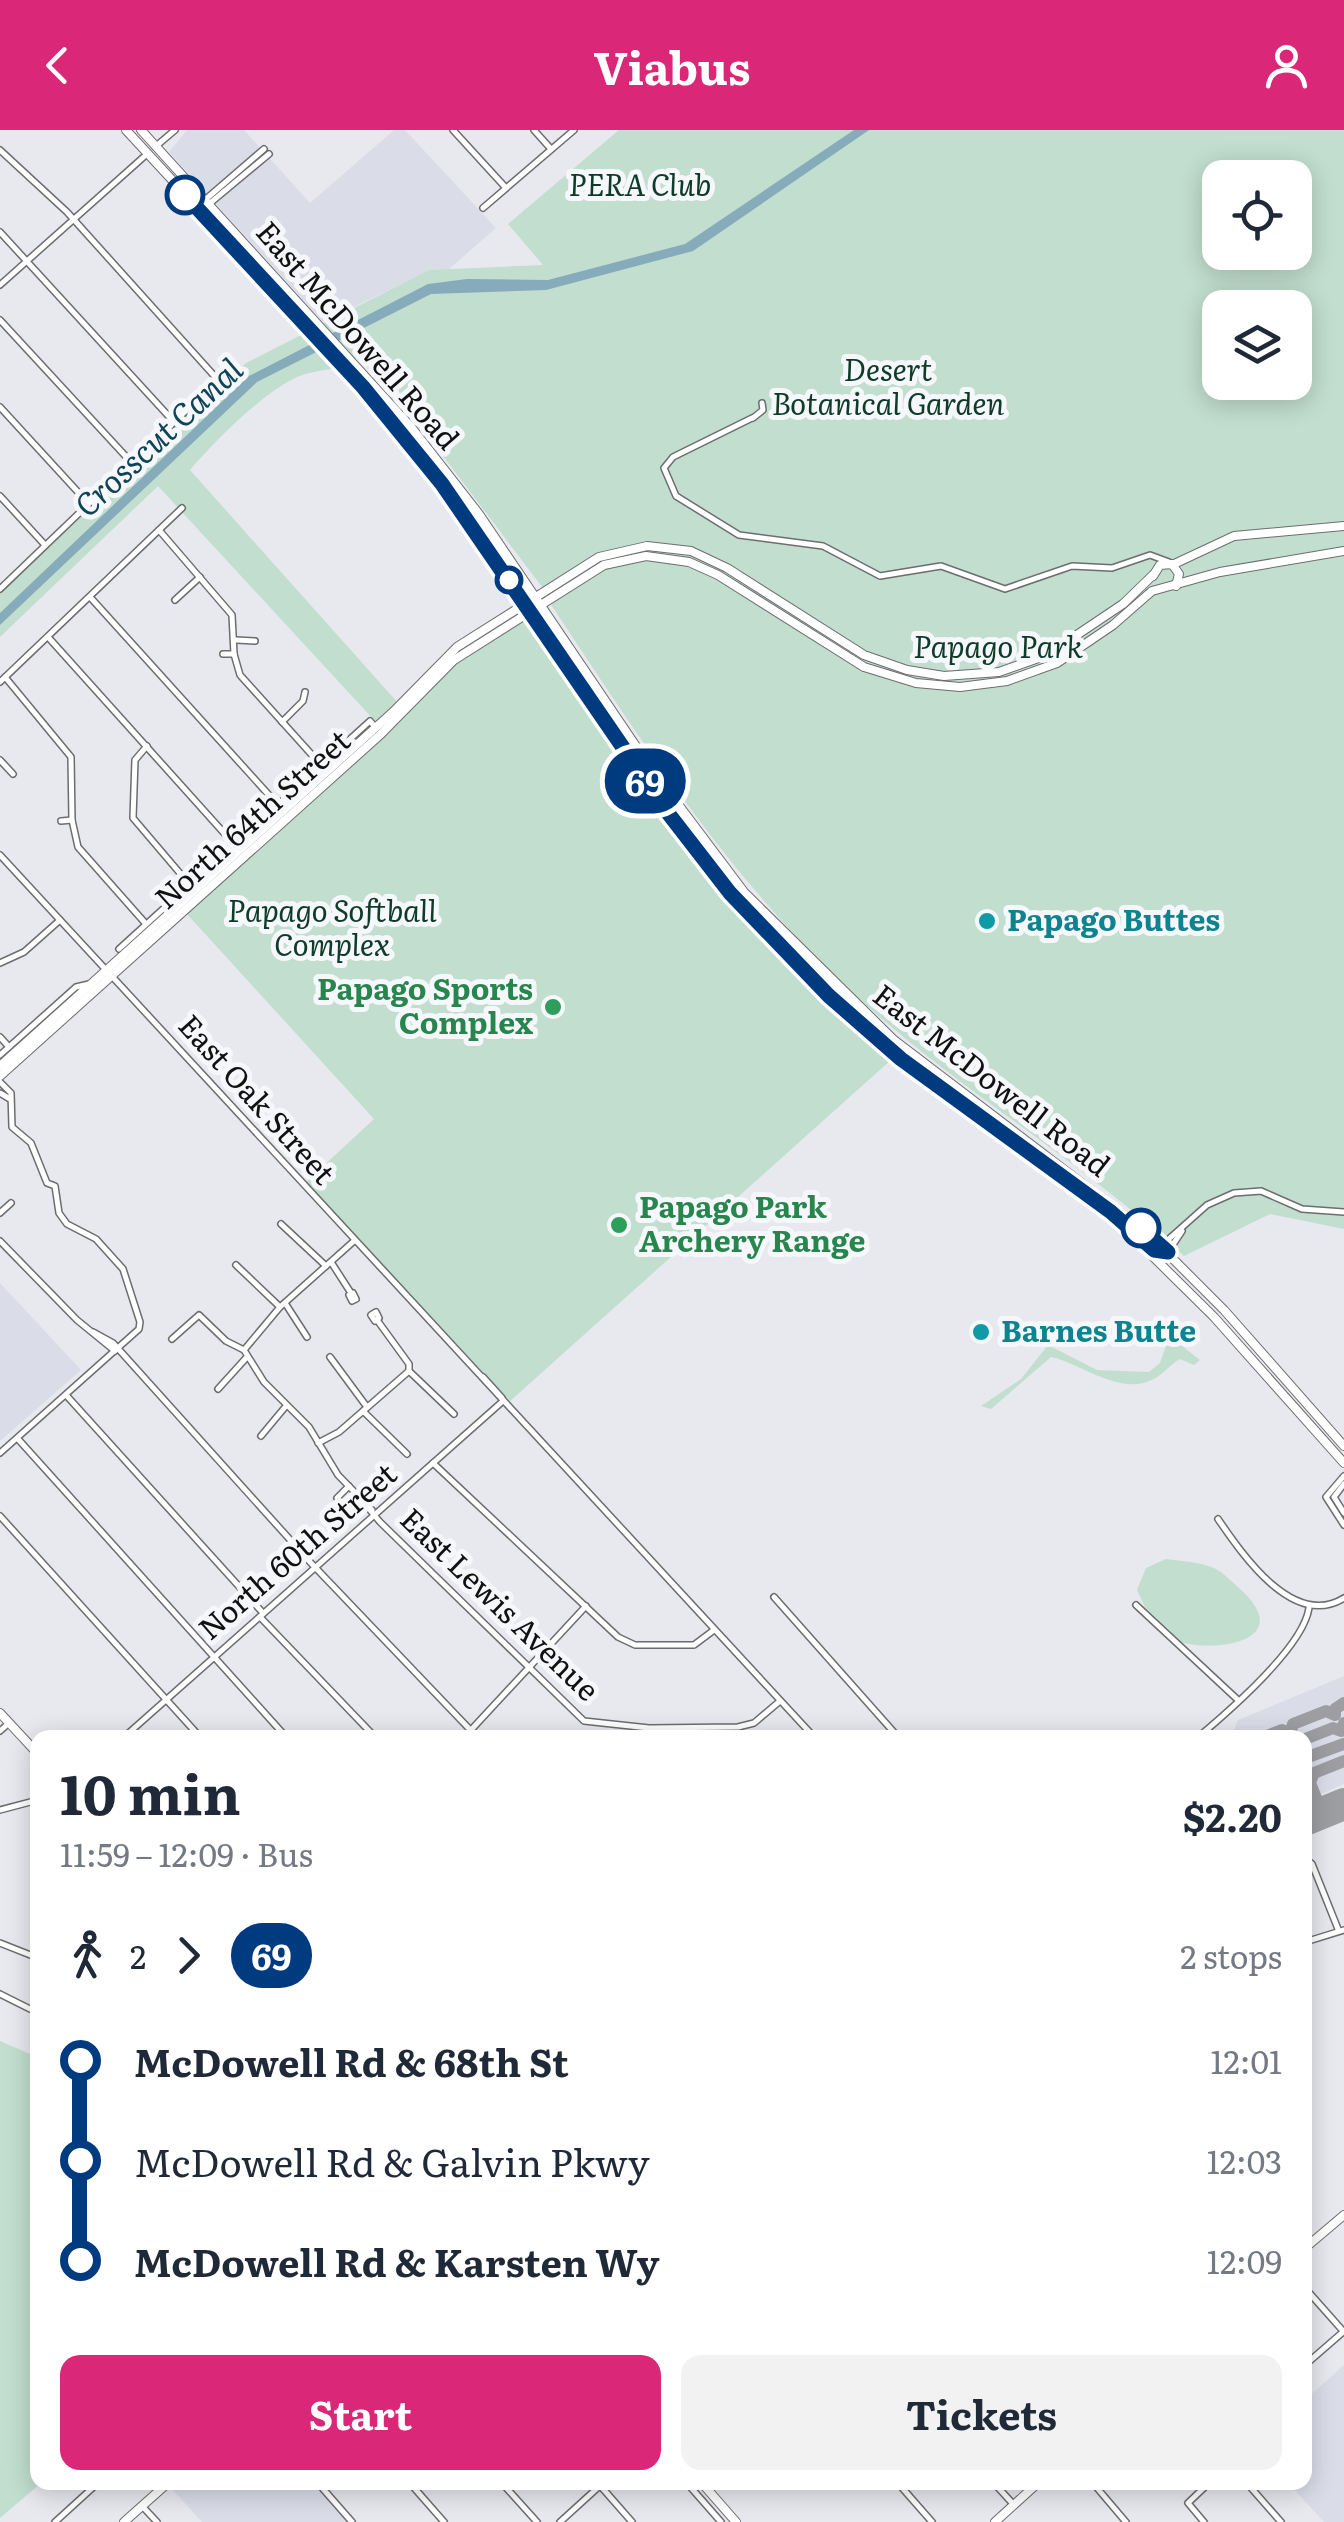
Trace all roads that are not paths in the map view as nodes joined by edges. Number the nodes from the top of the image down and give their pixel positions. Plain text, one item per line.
1 (126, 130) edge
2 (141, 130) edge
3 (175, 130) edge
4 (452, 130) edge
5 (534, 130) edge
6 (574, 130) edge
7 (156, 146) junction
8 (552, 149) junction
9 (0, 150) edge
10 (266, 151) dead end
11 (148, 153) junction
12 (506, 188) junction
13 (207, 202) junction
14 (483, 208) dead end
15 (218, 212) junction
16 (72, 220) junction
17 (209, 220) junction
18 (0, 232) edge
19 (27, 260) junction
20 (0, 285) edge
21 (0, 320) edge
22 (762, 403) dead end
23 (0, 407) edge
24 (404, 418) junction
25 (174, 422) junction
26 (131, 462) junction
27 (425, 462) junction
28 (0, 496) edge
29 (466, 498) junction
30 (88, 503) junction
31 (182, 508) dead end
32 (1344, 526) edge
33 (159, 530) junction
34 (45, 545) junction
35 (1344, 551) edge
36 (1139, 559) junction
37 (1172, 565) junction
38 (1153, 574) junction
39 (200, 576) junction
40 (1, 587) edge
41 (1167, 589) junction
42 (90, 596) junction
43 (537, 599) junction
44 (175, 600) dead end
45 (527, 605) junction
46 (48, 637) junction
47 (236, 640) junction
48 (255, 641) dead end
49 (224, 654) dead end
50 (234, 654) junction
51 (436, 671) junction
52 (2, 680) edge
53 (305, 692) dead end
54 (282, 722) junction
55 (376, 728) junction
56 (147, 746) junction
57 (0, 760) edge
58 (322, 766) junction
59 (13, 774) dead end
60 (278, 805) junction
61 (61, 820) dead end
62 (72, 820) junction
63 (240, 850) junction
64 (0, 855) edge
65 (190, 885) junction
66 (60, 920) junction
67 (146, 924) junction
68 (119, 949) dead end
69 (0, 963) edge
70 (110, 974) junction
71 (92, 984) junction
72 (0, 1037) edge
73 (9, 1047) junction
74 (0, 1055) edge
75 (0, 1066) edge
76 (0, 1079) edge
77 (0, 1093) edge
78 (10, 1098) junction
79 (11, 1202) dead end
80 (1104, 1211) junction
81 (1344, 1212) edge
82 (0, 1213) edge
83 (281, 1224) dead end
84 (0, 1241) edge
85 (354, 1242) junction
86 (1164, 1249) junction
87 (328, 1264) junction
88 (236, 1265) dead end
89 (351, 1293) dead end
90 (282, 1305) junction
91 (377, 1320) dead end
92 (307, 1337) dead end
93 (172, 1339) dead end
94 (115, 1351) junction
95 (245, 1354) junction
96 (330, 1357) dead end
97 (409, 1371) junction
98 (218, 1389) dead end
99 (66, 1394) junction
100 (504, 1401) junction
101 (286, 1406) junction
102 (365, 1409) junction
103 (454, 1414) dead end
104 (261, 1436) dead end
105 (18, 1438) junction
106 (318, 1444) junction
107 (1344, 1446) edge
108 (0, 1453) edge
109 (408, 1454) dead end
110 (1344, 1463) edge
111 (432, 1464) junction
112 (1344, 1476) edge
113 (1344, 1484) edge
114 (349, 1486) junction
115 (337, 1498) dead end
116 (1344, 1512) edge
117 (374, 1515) junction
118 (0, 1516) edge
119 (1218, 1519) dead end
120 (1344, 1525) edge
121 (315, 1567) junction
122 (774, 1597) dead end
123 (1344, 1598) edge
124 (586, 1606) junction
125 (1136, 1606) dead end
126 (1309, 1608) junction
127 (261, 1615) junction
128 (714, 1630) junction
129 (214, 1656) junction
130 (527, 1669) junction
131 (166, 1700) junction
132 (1238, 1700) junction
133 (780, 1701) junction
134 (0, 1713) edge
135 (10, 1723) junction
136 (650, 1728) joint
137 (132, 1730) edge
138 (194, 1730) edge
139 (279, 1730) edge
140 (369, 1730) edge
141 (470, 1730) joint
142 (807, 1730) edge
143 (892, 1730) edge
144 (1206, 1730) edge
145 (0, 1731) edge
146 (30, 1745) edge
147 (30, 1802) edge
148 (0, 1810) edge
149 (1312, 1864) edge
150 (1341, 1930) edge
151 (1312, 1940) edge
152 (0, 1943) edge
153 (30, 1955) edge
154 (0, 1994) edge
155 (30, 2009) edge
156 (1344, 2215) edge
157 (1312, 2242) edge
158 (1312, 2296) edge
159 (1344, 2332) edge
160 (1312, 2359) edge
161 (91, 2490) edge
162 (160, 2490) edge
163 (324, 2490) edge
164 (415, 2490) edge
165 (509, 2490) edge
166 (594, 2490) edge
167 (605, 2490) edge
168 (693, 2490) edge
169 (708, 2490) edge
170 (904, 2490) edge
171 (1000, 2490) edge
172 (1030, 2490) edge
173 (1099, 2490) edge
174 (1202, 2490) edge
175 (1253, 2490) edge
176 (1014, 2505) junction
177 (142, 2506) junction
178 (55, 2522) edge
179 (124, 2522) edge
180 (157, 2522) edge
181 (352, 2522) edge
182 (444, 2522) edge
183 (537, 2522) edge
184 (560, 2522) edge
185 (632, 2522) edge
186 (721, 2522) edge
187 (736, 2522) edge
188 (932, 2522) edge
189 (995, 2522) edge
190 (1126, 2522) edge
191 (1204, 2522) edge
192 (1281, 2522) edge

1 - 11 main road, East McDowell Road
2 - 7 main road, East McDowell Road
3 - 7 street
4 - 12 street
5 - 8 street
6 - 8 street
7 - 11 street
7 - 13 main road, East McDowell Road
8 - 12 street
9 - 16 street
10 - 13 street
11 - 16 street
11 - 17 main road, East McDowell Road
12 - 14 street
13 - 15 main road, East McDowell Road
15 - 17 main road
15 - 24 main road, East McDowell Road
16 - 19 street
16 - 25 street
17 - 27 main road, East McDowell Road
18 - 19 street
19 - 20 street
19 - 25 street
21 - 26 street
22 - 36 street
23 - 30 street
24 - 27 main road
24 - 29 main road, East McDowell Road
25 - 26 street
26 - 30 street
27 - 29 main road
27 - 45 main road, East McDowell Road
28 - 34 street
29 - 43 main road, East McDowell Road
30 - 34 street
31 - 33 street
32 - 37 main road
33 - 39 street
33 - 42 street
34 - 40 street
35 - 41 main road
36 - 37 street
36 - 38 street
37 - 38 main road
37 - 41 main road
38 - 41 main road
38 - 43 main road
39 - 44 street
39 - 47 street
41 - 43 main road
42 - 46 street
42 - 60 street
43 - 45 main road, North 64th Street
43 - 86 main road, East McDowell Road
45 - 51 main road, North 64th Street
45 - 80 main road, East McDowell Road
46 - 52 street
46 - 56 street
47 - 48 street
47 - 50 street
49 - 50 street
50 - 54 street
51 - 55 main road, North 64th Street
51 - 63 main road, North 64th Street
52 - 62 street
53 - 54 street
54 - 58 street
55 - 58 street, North 64th Street
55 - 63 main road, North 64th Street
56 - 63 street
56 - 65 street
57 - 59 street
58 - 60 street, North 64th Street
60 - 63 street, North 64th Street
61 - 62 street
62 - 67 street
63 - 65 street, North 64th Street
63 - 70 main road, North 64th Street
64 - 66 street, East Oak Street
65 - 67 street, North 64th Street
66 - 69 street
66 - 70 street, East Oak Street
67 - 68 street, North 64th Street
70 - 71 main road, North 64th Street
70 - 76 main road, North 64th Street
70 - 85 street, East Oak Street
71 - 73 street, North 64th Street
71 - 75 main road, North 64th Street
72 - 73 street
73 - 74 street, North 64th Street
76 - 78 street
77 - 78 street
78 - 94 street
79 - 82 street
80 - 86 main road
80 - 110 main road, East McDowell Road
81 - 86 street
83 - 87 street
84 - 94 street
85 - 87 street
85 - 100 street, East Oak Street
86 - 107 main road, East McDowell Road
87 - 89 street
87 - 90 street
88 - 90 street
90 - 92 street
90 - 95 street
91 - 97 street
93 - 95 street, East Lewis Avenue
94 - 99 street
94 - 121 street
95 - 98 street
95 - 101 street, East Lewis Avenue
96 - 102 street
97 - 102 street
97 - 103 street
99 - 105 street
99 - 127 street
100 - 111 street, North 60th Street
100 - 128 street, East Oak Street
101 - 104 street
101 - 106 street, East Lewis Avenue
102 - 106 street
102 - 109 street
105 - 108 street
105 - 129 street
106 - 114 street, East Lewis Avenue
111 - 117 street, North 60th Street
111 - 124 street
112 - 120 street
113 - 116 street
114 - 115 street
114 - 117 street, East Lewis Avenue
117 - 121 street, North 60th Street
117 - 130 street, East Lewis Avenue
118 - 131 street
119 - 126 street
121 - 127 street, North 60th Street
121 - 141 street
122 - 143 street
123 - 126 street
124 - 128 street
124 - 130 street
125 - 132 street
126 - 132 street
127 - 129 street, North 60th Street
127 - 140 street
128 - 133 street, East Oak Street
129 - 131 street, North 60th Street
129 - 139 street
130 - 136 street, East Lewis Avenue
130 - 141 street
131 - 137 street, North 60th Street
131 - 138 street
132 - 144 street
133 - 136 street
133 - 142 street, East Oak Street
134 - 135 main road
135 - 145 street
135 - 146 main road
147 - 148 street
149 - 150 street
150 - 151 street
152 - 153 street
154 - 155 street
156 - 157 main road
158 - 159 street
159 - 160 street
161 - 178 street
162 - 177 main road
163 - 181 street
164 - 182 street
165 - 183 street
166 - 184 street
167 - 185 street
168 - 186 street
169 - 187 main road
170 - 188 street
171 - 176 street
172 - 176 main road
173 - 190 street
174 - 191 street
175 - 192 street
176 - 189 main road
177 - 179 main road
177 - 180 street

